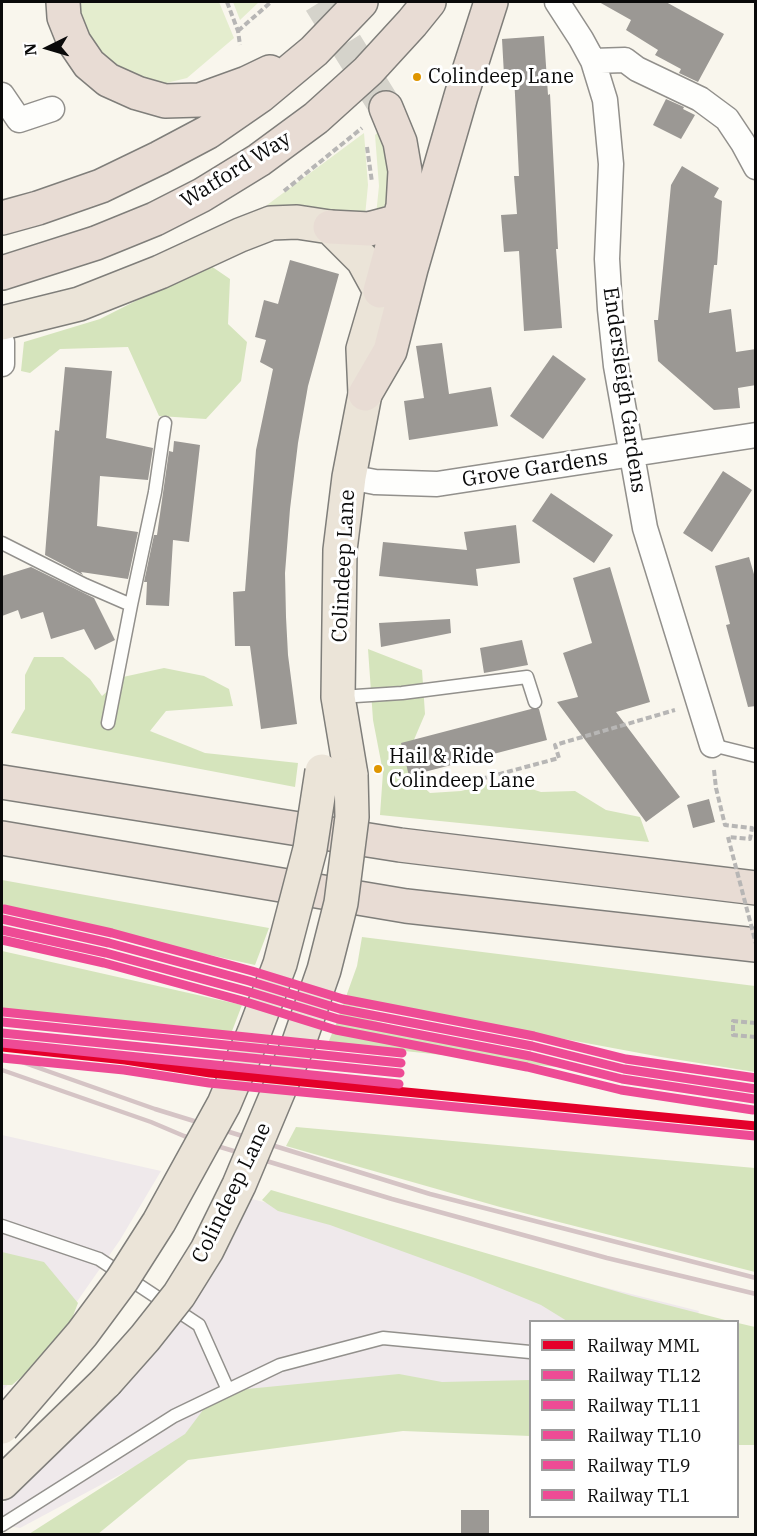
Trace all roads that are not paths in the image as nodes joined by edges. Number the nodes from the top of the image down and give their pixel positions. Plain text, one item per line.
1 (63, 2) edge
2 (361, 2) edge
3 (429, 2) edge
4 (491, 2) edge
5 (557, 2) edge
6 (314, 51) junction
7 (593, 61) junction
8 (2, 95) edge
9 (52, 109) dead end
10 (371, 118) tunnel mouth
11 (756, 167) edge
12 (2, 218) edge
13 (399, 221) junction
14 (330, 227) junction
15 (2, 273) edge
16 (380, 291) junction
17 (2, 323) edge
18 (2, 342) edge
19 (2, 364) edge
20 (365, 394) junction
21 (165, 423) dead end
22 (756, 435) edge
23 (632, 454) junction
24 (349, 477) junction
25 (2, 543) edge
26 (131, 605) junction
27 (338, 697) junction
28 (535, 702) dead end
29 (108, 723) dead end
30 (712, 745) joint
31 (756, 756) edge
32 (337, 773) junction
33 (2, 782) edge
34 (2, 838) edge
35 (756, 888) edge
36 (756, 944) edge
37 (2, 1226) edge
38 (529, 1352) edge
39 (228, 1390) junction
40 (2, 1427) edge
41 (2, 1483) edge
42 (2, 1525) edge

1 - 6 highway
2 - 6 highway
3 - 15 highway, Watford Way
4 - 20 highway
5 - 7 street, Endersleigh Gardens
6 - 12 highway
7 - 11 street
7 - 23 street, Endersleigh Gardens
8 - 9 street
10 - 13 highway
13 - 14 highway
13 - 16 highway
14 - 16 main road
14 - 17 main road
16 - 20 main road, Colindeep Lane
18 - 19 street
20 - 24 main road, Colindeep Lane
21 - 26 lane
22 - 23 street, Grove Gardens
23 - 24 street, Grove Gardens
23 - 30 street, Endersleigh Gardens
24 - 27 main road, Colindeep Lane
25 - 26 lane
26 - 29 lane
27 - 28 lane
27 - 32 main road, Colindeep Lane
30 - 31 lane
32 - 40 main road, Colindeep Lane, bridge
32 - 41 main road, Colindeep Lane, bridge
33 - 35 highway
34 - 36 highway
37 - 39 lane
38 - 39 lane
39 - 42 lane

